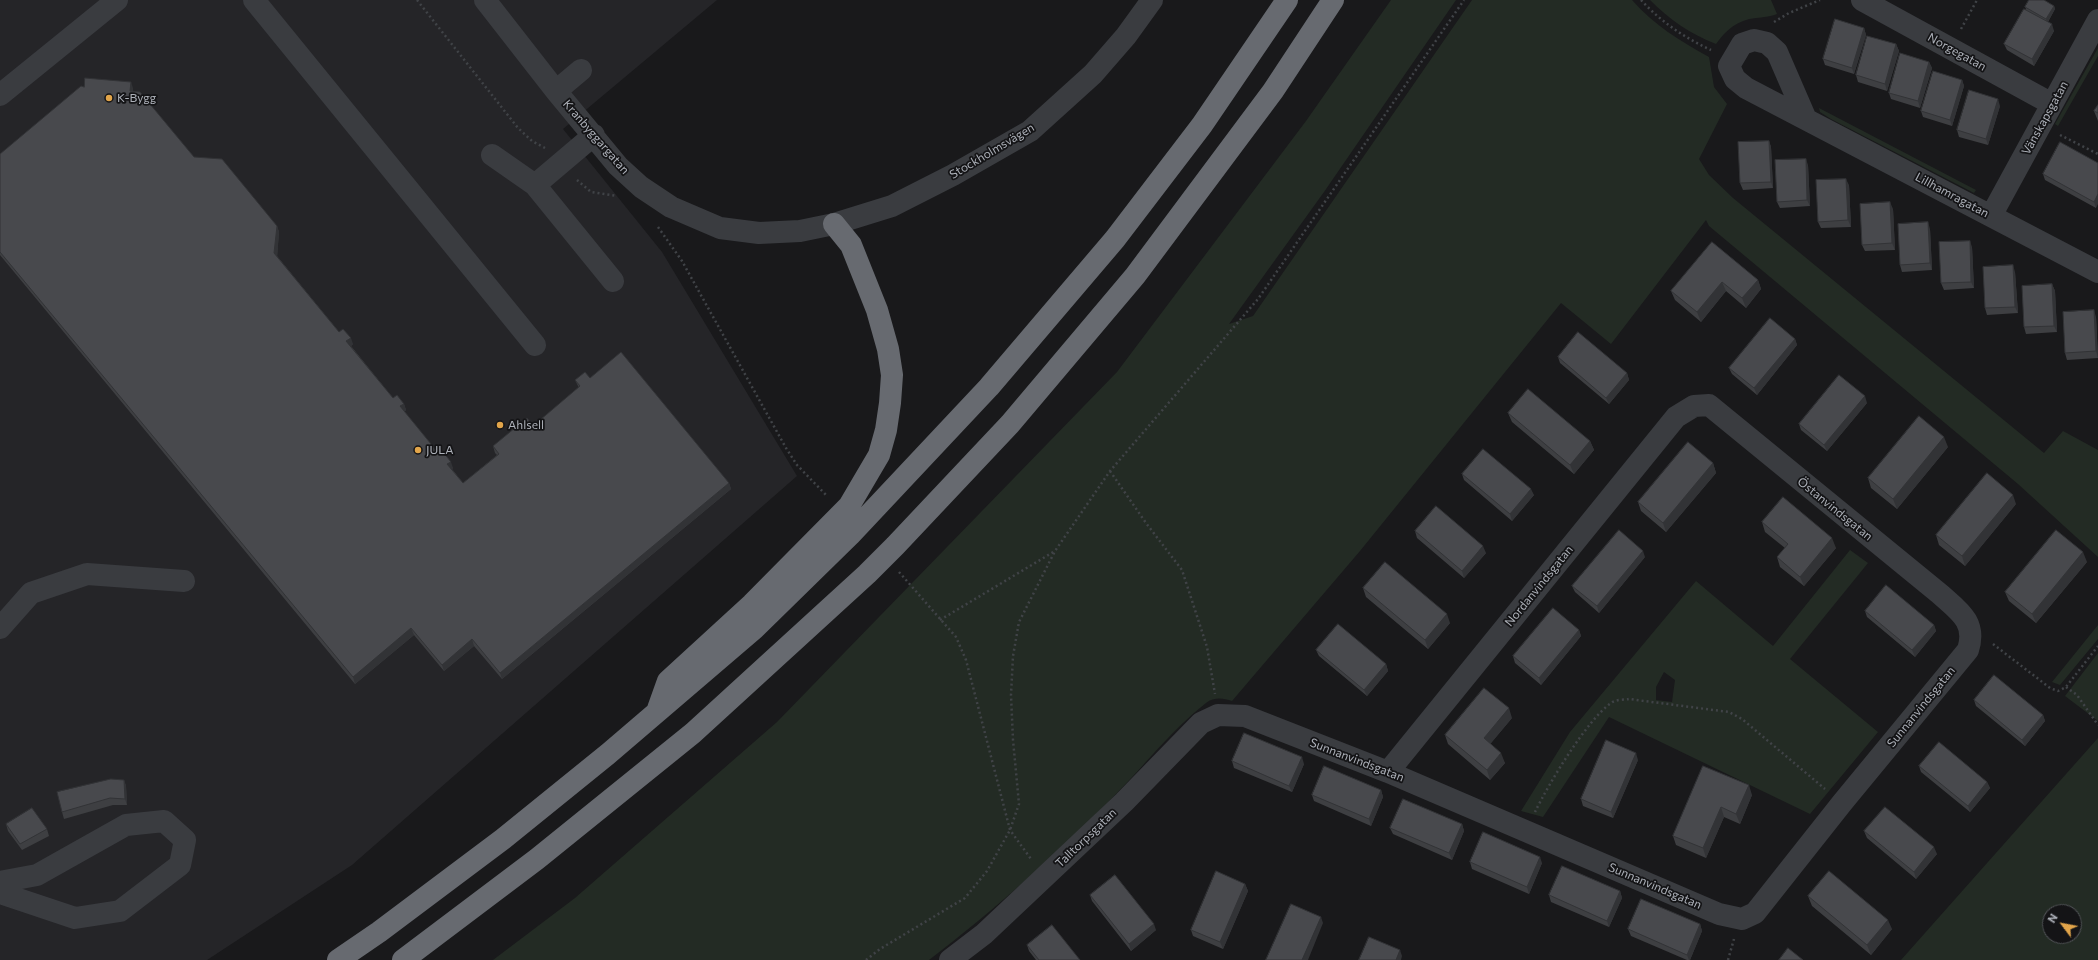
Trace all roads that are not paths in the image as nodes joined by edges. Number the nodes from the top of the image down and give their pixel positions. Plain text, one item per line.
1 (117, 0) edge
2 (254, 0) edge
3 (485, 0) edge
4 (1152, 0) edge
5 (1287, 0) edge
6 (1334, 0) edge
7 (1862, 0) edge
8 (2098, 20) edge
9 (581, 70) dead end
10 (556, 91) junction
11 (0, 95) edge
12 (2052, 104) junction
13 (1806, 119) dead end
14 (594, 135) junction
15 (492, 156) dead end
16 (535, 185) junction
17 (1991, 216) junction
18 (834, 224) junction
19 (2098, 272) edge
20 (613, 281) dead end
21 (535, 345) dead end
22 (1694, 406) joint
23 (184, 581) dead end
24 (0, 628) edge
25 (1970, 633) joint
26 (656, 712) junction
27 (1218, 715) joint
28 (1388, 772) junction
29 (0, 882) edge
30 (0, 893) edge
31 (338, 960) edge
32 (403, 960) edge
33 (950, 960) edge

1 - 11 street
2 - 21 street
3 - 10 street, Kranbyggargatan
4 - 18 street, Stockholmsvägen
5 - 26 highway
6 - 32 highway
7 - 12 street, Norgegatan
8 - 12 street, Vänskapsgatan
9 - 10 street
10 - 14 street, Kranbyggargatan
12 - 17 street, Vänskapsgatan
13 - 17 street, Lillhamragatan
14 - 16 street
14 - 18 street, Kranbyggargatan
15 - 16 street
16 - 20 street
17 - 19 street, Lillhamragatan
18 - 26 highway
22 - 25 street, Östanvindsgatan
22 - 28 street, Nordanvindsgatan
23 - 24 street
25 - 28 street, Sunnanvindsgatan
26 - 31 highway
27 - 28 street, Sunnanvindsgatan
27 - 33 street, Talltorpsgatan
29 - 30 street

